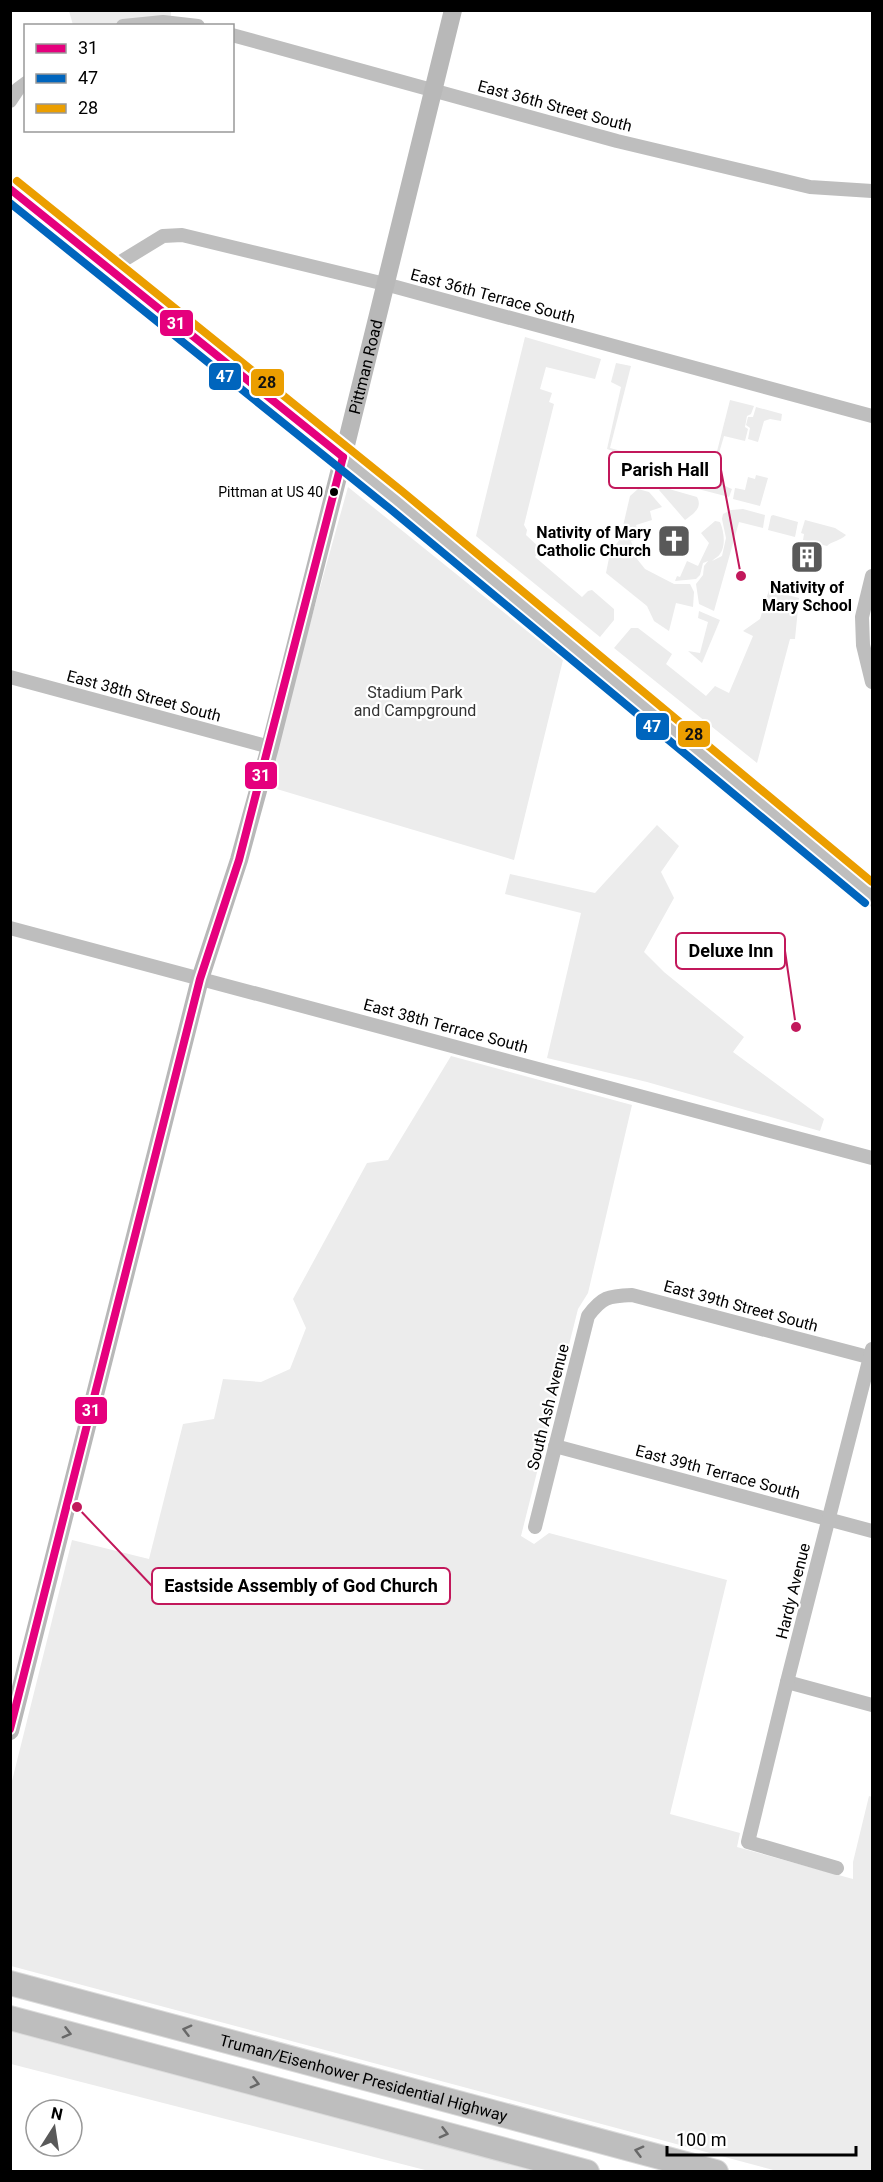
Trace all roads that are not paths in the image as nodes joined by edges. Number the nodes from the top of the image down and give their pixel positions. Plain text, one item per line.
1 (453, 10) edge
2 (139, 24) edge
3 (184, 24) edge
4 (234, 36) edge
5 (24, 84) edge
6 (433, 90) junction
7 (10, 101) edge
8 (10, 189) edge
9 (873, 191) edge
10 (109, 268) junction
11 (385, 284) junction
12 (873, 416) edge
13 (343, 458) junction
14 (873, 576) edge
15 (10, 677) edge
16 (873, 682) edge
17 (270, 747) junction
18 (873, 895) edge
19 (10, 928) edge
20 (200, 979) junction
21 (873, 1158) edge
22 (602, 1300) joint
23 (872, 1354) edge
24 (555, 1446) junction
25 (828, 1518) junction
26 (535, 1527) dead end
27 (873, 1531) edge
28 (787, 1682) junction
29 (873, 1705) edge
30 (10, 1731) edge
31 (837, 1868) dead end
32 (10, 1983) edge
33 (10, 2018) edge
34 (586, 2172) edge
35 (716, 2172) edge

1 - 6 street, Pittman Road
2 - 3 street
4 - 6 street, East 36th Street South
5 - 7 street
6 - 9 street, East 36th Street South
6 - 11 street, Pittman Road
8 - 10 main road
10 - 11 street, East 36th Terrace South
10 - 13 main road
11 - 12 street, East 36th Terrace South
11 - 13 street, Pittman Road
13 - 17 street, Pittman Road
13 - 18 main road
14 - 16 street
15 - 17 street, East 38th Street South
17 - 20 street, Pittman Road
19 - 20 street, East 38th Terrace South
20 - 21 street, East 38th Terrace South
20 - 30 street, Pittman Road
22 - 23 street, East 39th Street South
22 - 24 street, South Ash Avenue
23 - 25 street, Hardy Avenue
24 - 25 street, East 39th Terrace South
24 - 26 street, South Ash Avenue
25 - 27 street, East 39th Terrace South
25 - 28 street, Hardy Avenue
28 - 29 street
28 - 31 street, Hardy Avenue
35 -> 32 highway, Truman/Eisenhower Presidential Highway
33 -> 34 highway, Truman/Eisenhower Presidential Highway

